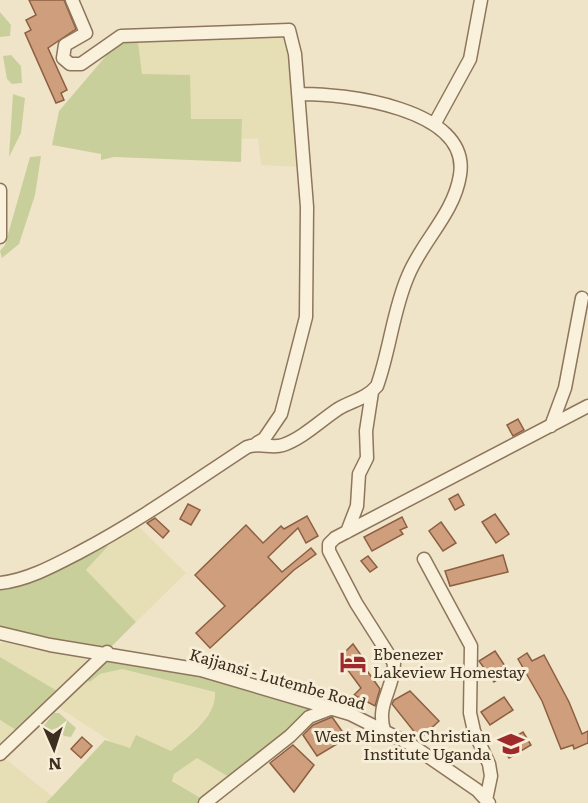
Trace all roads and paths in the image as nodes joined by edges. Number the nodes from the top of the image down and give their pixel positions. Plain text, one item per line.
1 (72, 0) edge
2 (481, 0) edge
3 (298, 94) junction
4 (435, 123) junction
5 (0, 190) edge
6 (0, 237) edge
7 (582, 298) dead end
8 (372, 392) junction
9 (585, 410) edge
10 (551, 426) junction
11 (257, 443) junction
12 (347, 532) junction
13 (424, 559) dead end
14 (0, 583) edge
15 (0, 633) edge
16 (107, 652) junction
17 (330, 709) junction
18 (384, 730) junction
19 (0, 754) edge
20 (488, 802) edge
21 (204, 803) edge

1 - 3 street
2 - 4 street
3 - 4 street
3 - 11 street
4 - 8 street
5 - 6 street
7 - 10 street
8 - 11 street
8 - 12 street
9 - 10 street
10 - 12 street
11 - 14 street
12 - 18 street
13 - 20 street
15 - 16 street, Kajjansi - Lutembe Road
16 - 17 street, Kajjansi - Lutembe Road
16 - 19 street
17 - 18 street, Kajjansi - Lutembe Road
17 - 21 street
18 - 20 street, Kajjansi - Lutembe Road

